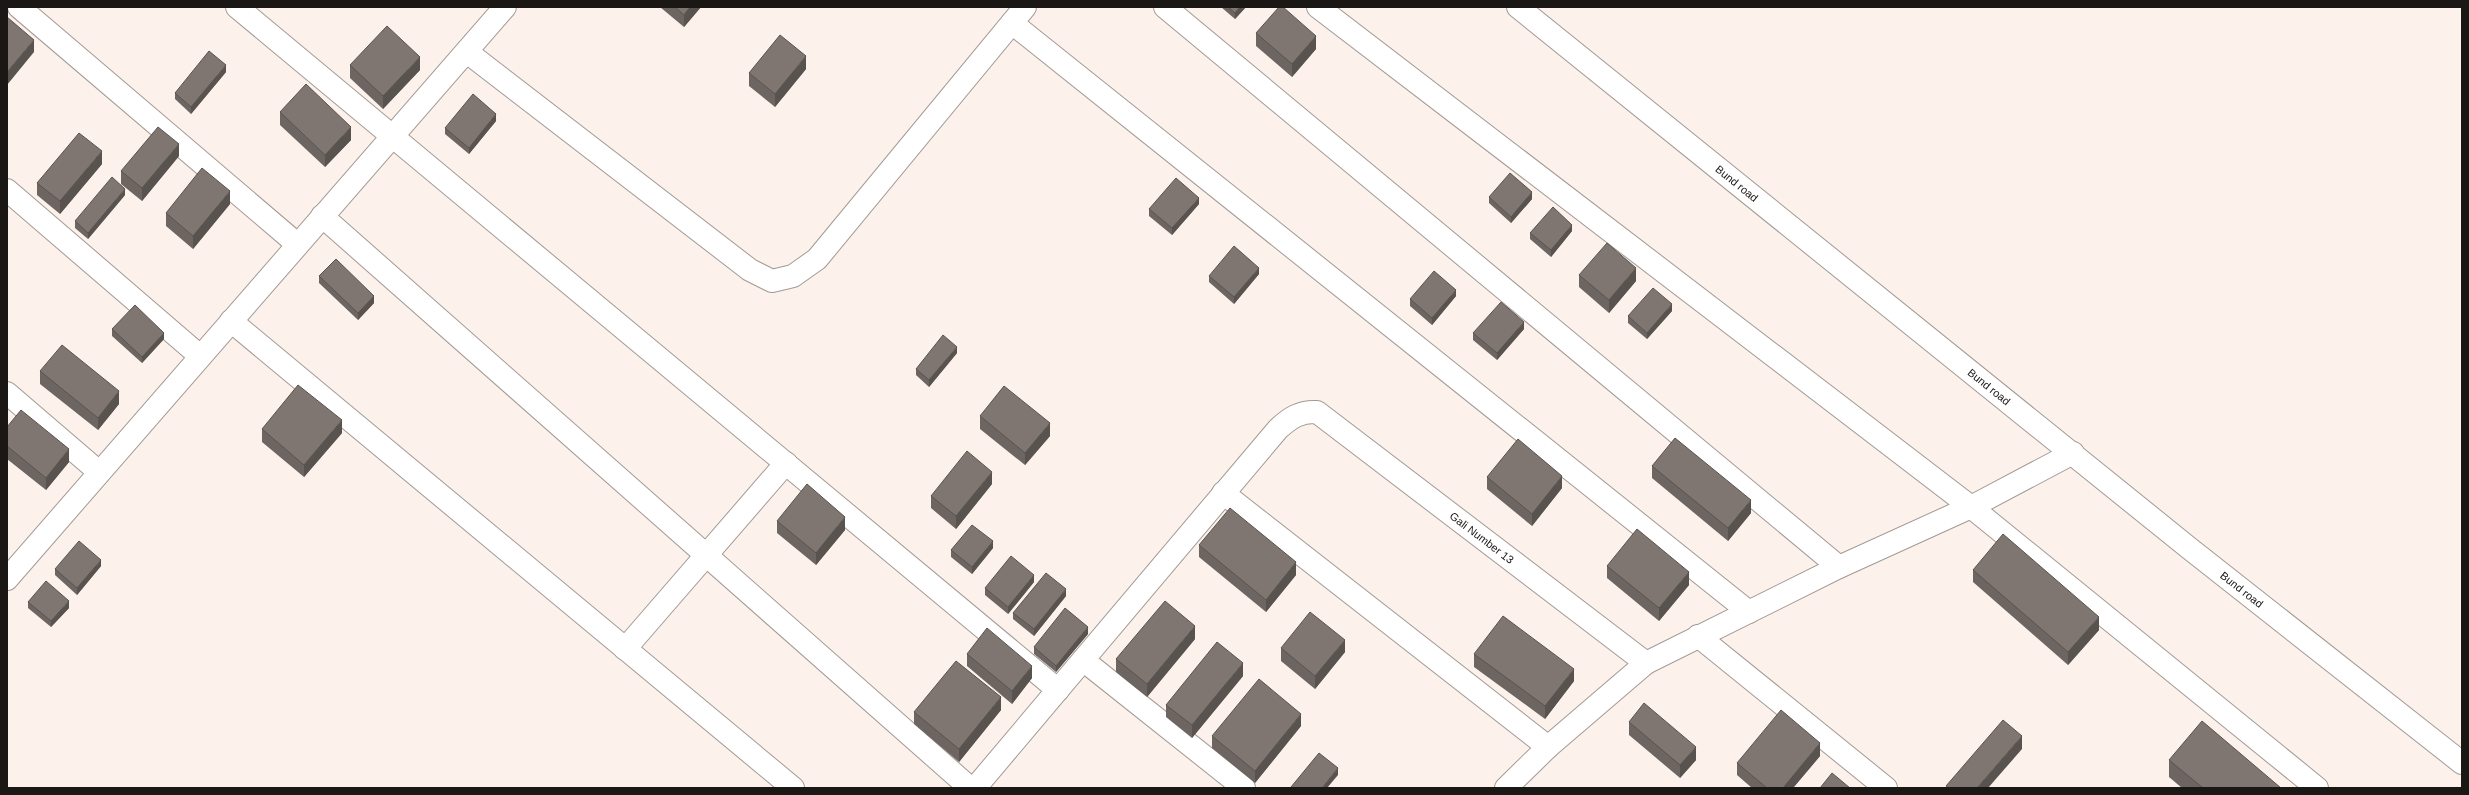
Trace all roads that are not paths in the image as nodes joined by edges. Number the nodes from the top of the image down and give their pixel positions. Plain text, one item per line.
1 (19, 7) edge
2 (237, 7) edge
3 (506, 7) edge
4 (1164, 7) edge
5 (1318, 7) edge
6 (1518, 7) edge
7 (1018, 15) edge
8 (467, 52) junction
9 (393, 136) junction
10 (7, 190) edge
11 (322, 216) junction
12 (297, 244) junction
13 (230, 321) junction
14 (200, 356) junction
15 (7, 393) edge
16 (2073, 453) junction
17 (786, 463) junction
18 (99, 472) junction
19 (1223, 493) junction
20 (1971, 507) junction
21 (706, 555) junction
22 (1839, 567) junction
23 (7, 579) edge
24 (1750, 612) junction
25 (1698, 636) junction
26 (625, 648) junction
27 (1082, 660) junction
28 (1646, 663) junction
29 (1058, 690) junction
30 (1548, 747) junction
31 (2462, 763) edge
32 (793, 788) edge
33 (970, 788) edge
34 (975, 788) edge
35 (1244, 788) edge
36 (1506, 788) edge
37 (1886, 788) edge
38 (2317, 788) edge

1 - 12 street
2 - 9 street
3 - 8 street
4 - 22 street
5 - 20 street
6 - 16 street, Bund road
7 - 8 street
7 - 24 street
8 - 9 street
9 - 11 street
9 - 17 street
10 - 14 street
11 - 12 street
11 - 21 street
12 - 13 street
13 - 14 street
13 - 26 street
14 - 18 street
15 - 18 street
16 - 20 street
16 - 31 street, Bund road
17 - 21 street
17 - 29 street
18 - 23 street
19 - 27 street
19 - 28 street, Gali Number 13
19 - 30 street
20 - 22 street
20 - 38 street
21 - 26 street
21 - 33 street
22 - 24 street
24 - 25 street
25 - 28 street
25 - 37 street
26 - 32 street
27 - 29 street
27 - 35 street
28 - 30 street
29 - 34 street
30 - 36 street

